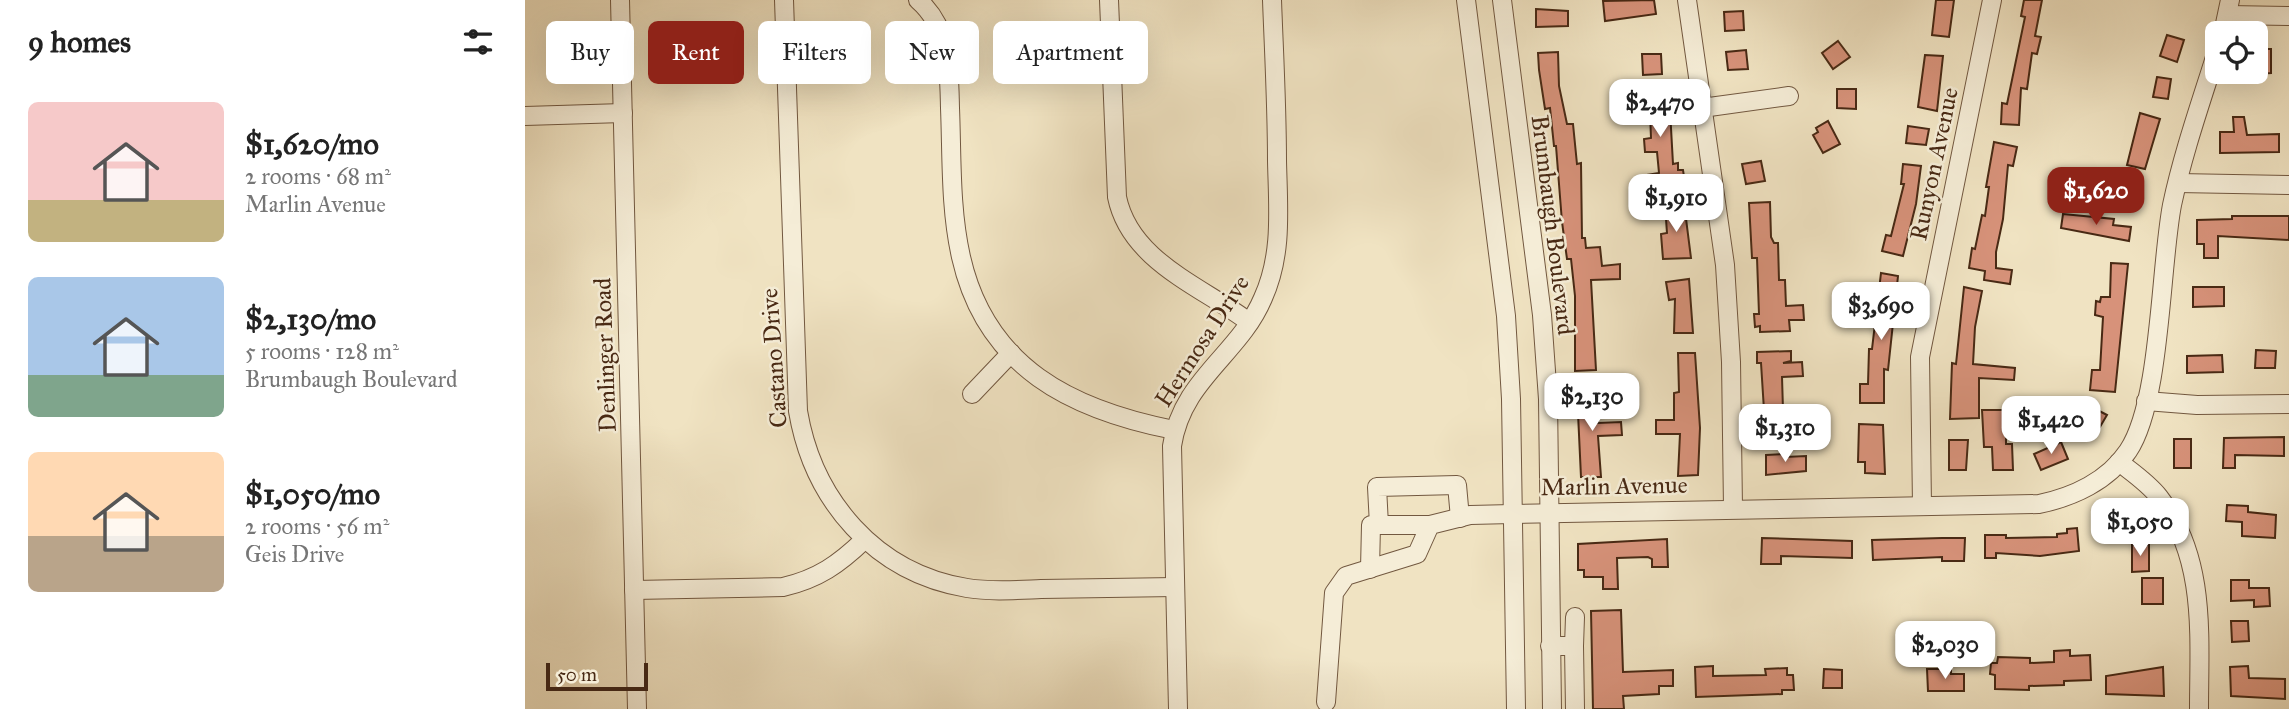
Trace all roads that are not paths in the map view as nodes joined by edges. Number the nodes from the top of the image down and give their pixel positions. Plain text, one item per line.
1 (621, 0) edge
2 (784, 0) edge
3 (918, 0) edge
4 (1109, 0) edge
5 (1272, 0) edge
6 (1466, 0) edge
7 (1501, 0) edge
8 (1687, 0) edge
9 (1992, 0) edge
10 (2229, 7) edge
11 (2289, 16) edge
12 (2207, 84) edge
13 (1789, 96) dead end
14 (1702, 108) junction
15 (623, 113) junction
16 (525, 116) edge
17 (2178, 183) junction
18 (2289, 185) edge
19 (1249, 322) junction
20 (1011, 353) junction
21 (972, 394) dead end
22 (2146, 401) junction
23 (2289, 404) edge
24 (1174, 430) junction
25 (2119, 462) junction
26 (1921, 506) junction
27 (1733, 508) junction
28 (1550, 512) junction
29 (1512, 513) junction
30 (1460, 518) junction
31 (1379, 525) junction
32 (1430, 525) junction
33 (864, 540) junction
34 (1370, 569) junction
35 (1175, 587) junction
36 (635, 590) junction
37 (1575, 617) dead end
38 (1551, 646) junction
39 (1574, 646) junction
40 (1325, 707) edge
41 (637, 709) edge
42 (1178, 709) edge
43 (1516, 709) edge
44 (1552, 709) edge
45 (1575, 709) edge
46 (2199, 709) edge

1 - 15 street, Denlinger Road
2 - 33 street, Castano Drive
3 - 20 street
4 - 19 street
5 - 19 street, Hermosa Drive
6 - 29 street
7 - 28 street, Brumbaugh Boulevard
8 - 14 street
9 - 26 street, Runyon Avenue
10 - 11 street
12 - 17 street, Marlin Avenue
13 - 14 street
14 - 27 street
15 - 16 street
15 - 36 street, Denlinger Road
17 - 18 street
17 - 22 street, Marlin Avenue
19 - 24 street, Hermosa Drive
20 - 21 street
20 - 24 street
22 - 23 street
22 - 25 street, Marlin Avenue
24 - 35 street, Hermosa Drive
25 - 26 street, Marlin Avenue
25 - 46 street
26 - 27 street, Marlin Avenue
27 - 28 street, Marlin Avenue
28 - 29 street, Marlin Avenue
28 - 38 street, Brumbaugh Boulevard
29 - 30 street, Marlin Avenue
29 - 43 street
30 - 31 street
30 - 32 street, Marlin Avenue
31 - 32 street, Marlin Avenue
31 - 34 street
32 - 34 street
33 - 35 street, Castano Drive
33 - 36 street
34 - 40 street
35 - 42 street, Hermosa Drive
36 - 41 street, Denlinger Road
37 - 39 street
38 - 39 street
38 - 44 street, Brumbaugh Boulevard
39 - 45 street

